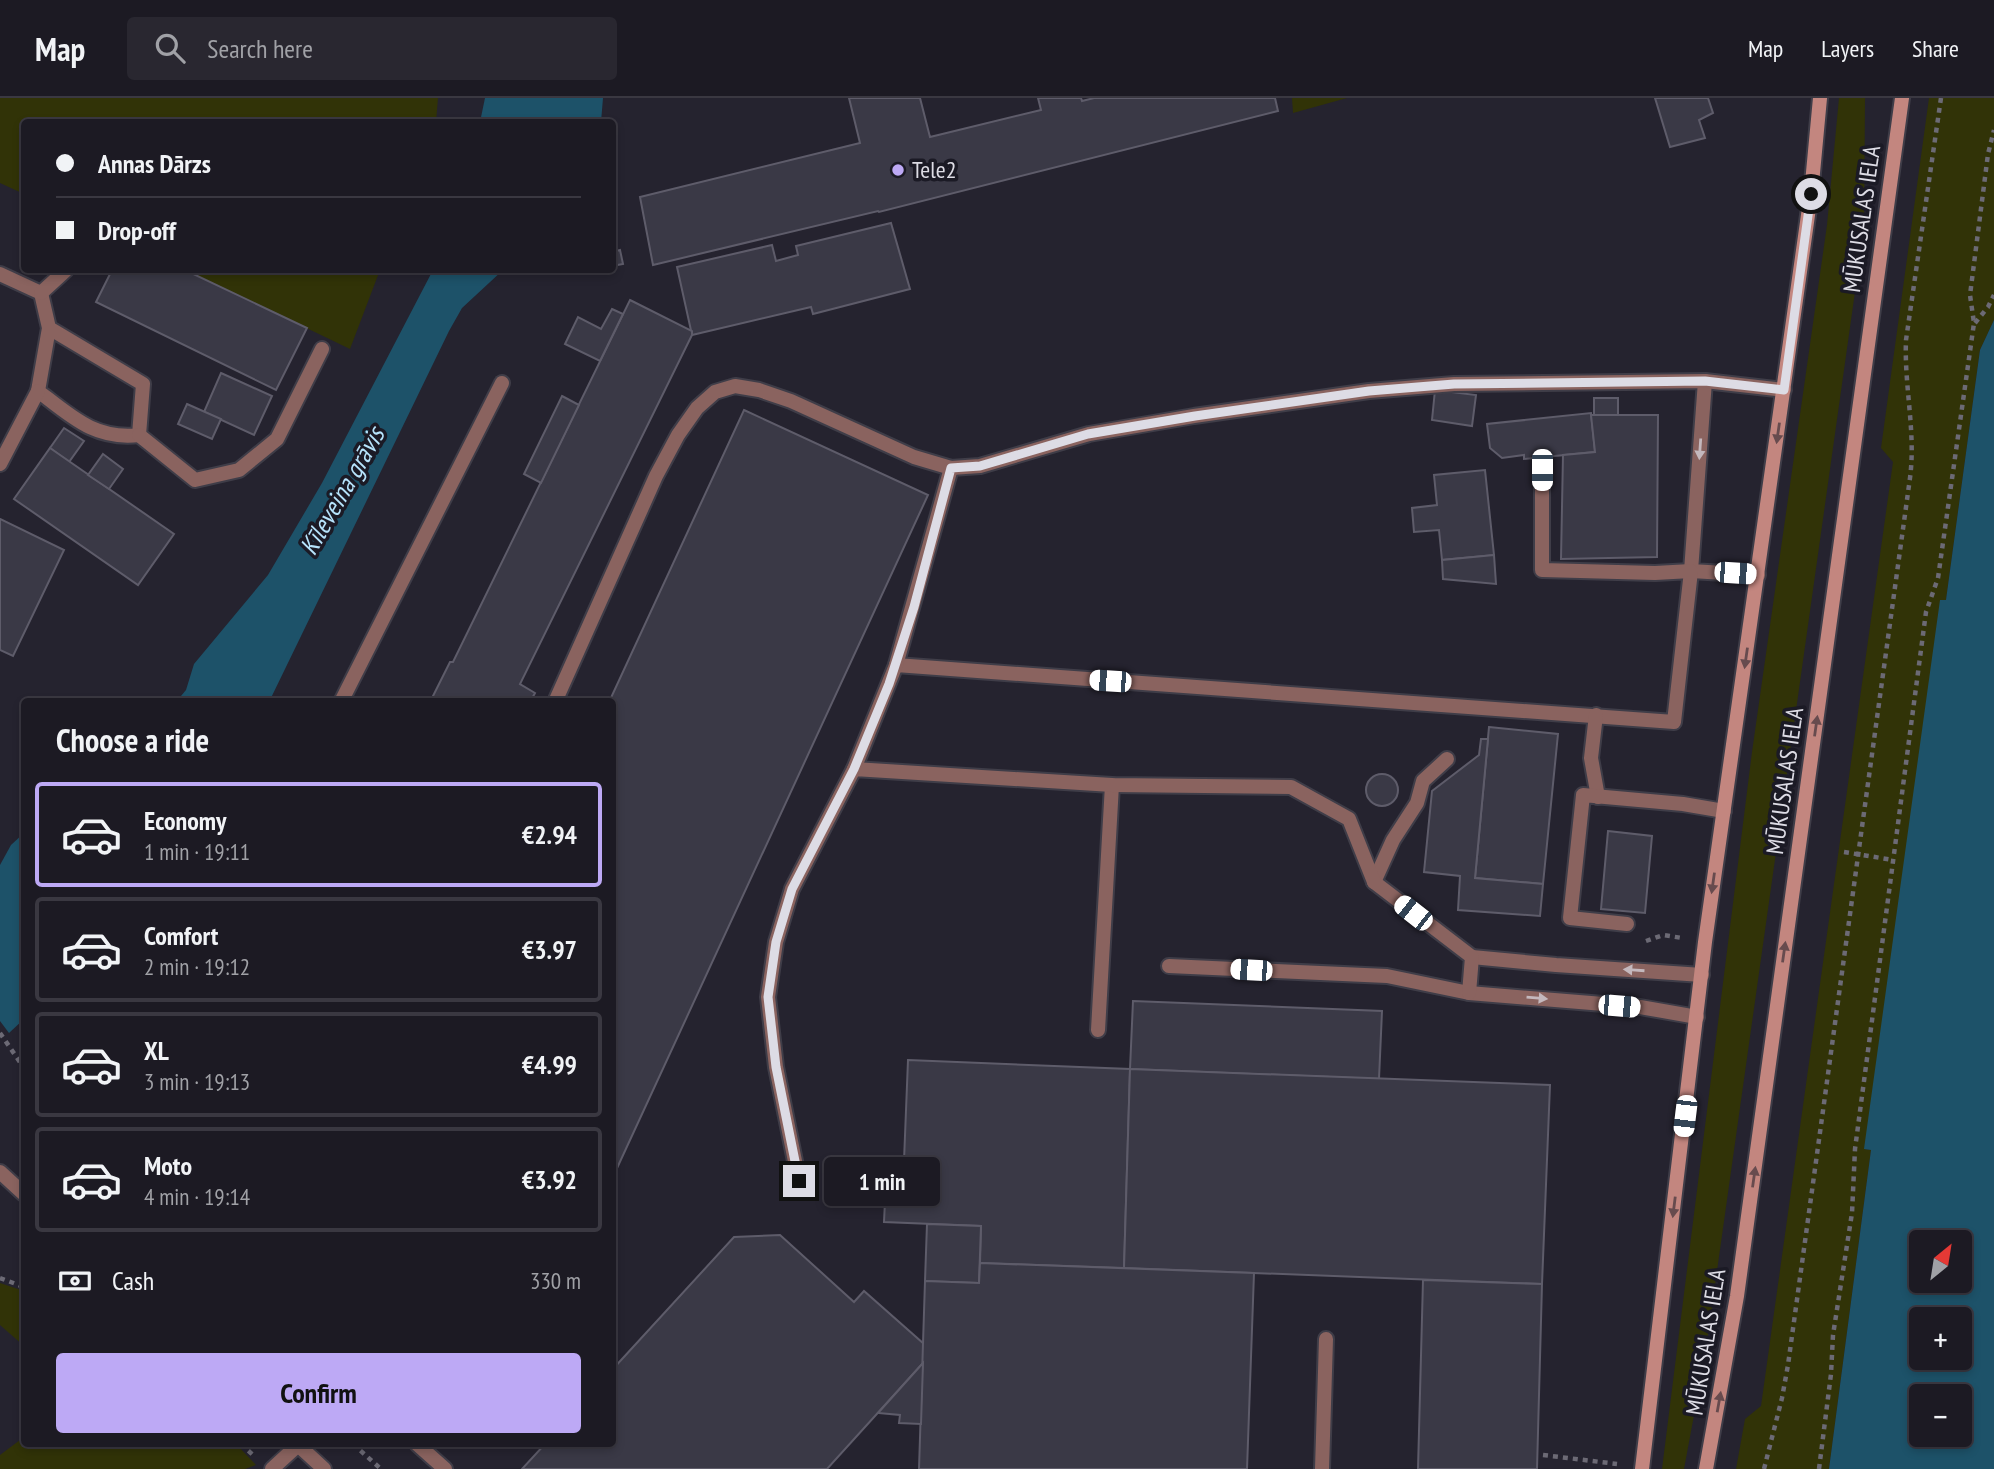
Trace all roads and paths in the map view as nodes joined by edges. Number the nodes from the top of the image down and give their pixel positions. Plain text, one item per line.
1 (1820, 98) edge
2 (1902, 98) edge
3 (1941, 98) edge
4 (1994, 130) edge
5 (63, 273) edge
6 (0, 274) edge
7 (41, 293) junction
8 (1994, 295) edge
9 (1974, 323) junction
10 (49, 328) junction
11 (322, 349) dead end
12 (1705, 381) junction
13 (502, 383) dead end
14 (1784, 390) junction
15 (38, 391) junction
16 (139, 435) junction
17 (0, 464) edge
18 (951, 468) junction
19 (1542, 470) dead end
20 (1692, 571) junction
21 (1758, 575) junction
22 (895, 665) junction
23 (343, 698) edge
24 (557, 698) edge
25 (1596, 716) junction
26 (1447, 759) dead end
27 (854, 769) junction
28 (1112, 785) junction
29 (1598, 797) junction
30 (1724, 811) junction
31 (1844, 852) dead end
32 (1858, 854) junction
33 (1893, 860) junction
34 (1374, 882) junction
35 (1627, 924) dead end
36 (1472, 957) junction
37 (1169, 966) dead end
38 (1702, 975) junction
39 (1469, 993) junction
40 (1697, 1017) junction
41 (1098, 1030) dead end
42 (0, 1033) edge
43 (21, 1064) edge
44 (0, 1172) edge
45 (799, 1181) dead end
46 (21, 1191) edge
47 (0, 1278) edge
48 (21, 1286) edge
49 (1326, 1339) dead end
50 (294, 1447) edge
51 (300, 1447) edge
52 (356, 1447) edge
53 (420, 1447) edge
54 (1543, 1455) dead end
55 (1618, 1465) dead end
56 (272, 1469) edge
57 (324, 1469) edge
58 (381, 1469) edge
59 (445, 1469) edge
60 (1322, 1469) edge
61 (1642, 1469) edge
62 (1706, 1469) edge
63 (1764, 1469) edge
64 (1819, 1469) edge

1 - 14 main road, MŪKUSALAS IELA
62 -> 2 main road, MŪKUSALAS IELA
3 - 32 path
4 - 9 path
5 - 7 street
6 - 7 street
7 - 10 street
8 - 9 path
9 - 33 path
10 - 15 street
10 - 16 street
11 - 16 street
12 - 14 street
12 - 18 street
12 -> 20 street
13 - 23 street
14 -> 21 main road, MŪKUSALAS IELA
15 - 16 street
15 - 17 street
18 - 22 street
18 - 24 street
19 - 20 street
20 - 21 street
20 - 25 street
21 -> 30 main road, MŪKUSALAS IELA
22 - 25 street
22 - 27 street
25 - 29 street
26 - 34 street
27 - 28 street
27 - 45 street
28 - 34 street
28 - 41 street
29 - 30 street
29 - 35 street
30 -> 38 main road, MŪKUSALAS IELA
31 - 32 path
32 - 33 path
32 - 63 path
33 - 64 path
34 - 36 street
38 -> 36 street
36 - 39 street
37 - 39 street
38 - 40 main road, MŪKUSALAS IELA
39 -> 40 street
40 -> 61 main road, MŪKUSALAS IELA
42 - 43 path
44 - 46 street
47 - 48 path
49 - 60 street
50 - 56 street
51 - 57 street
52 - 58 path
53 - 59 street
54 - 55 path

